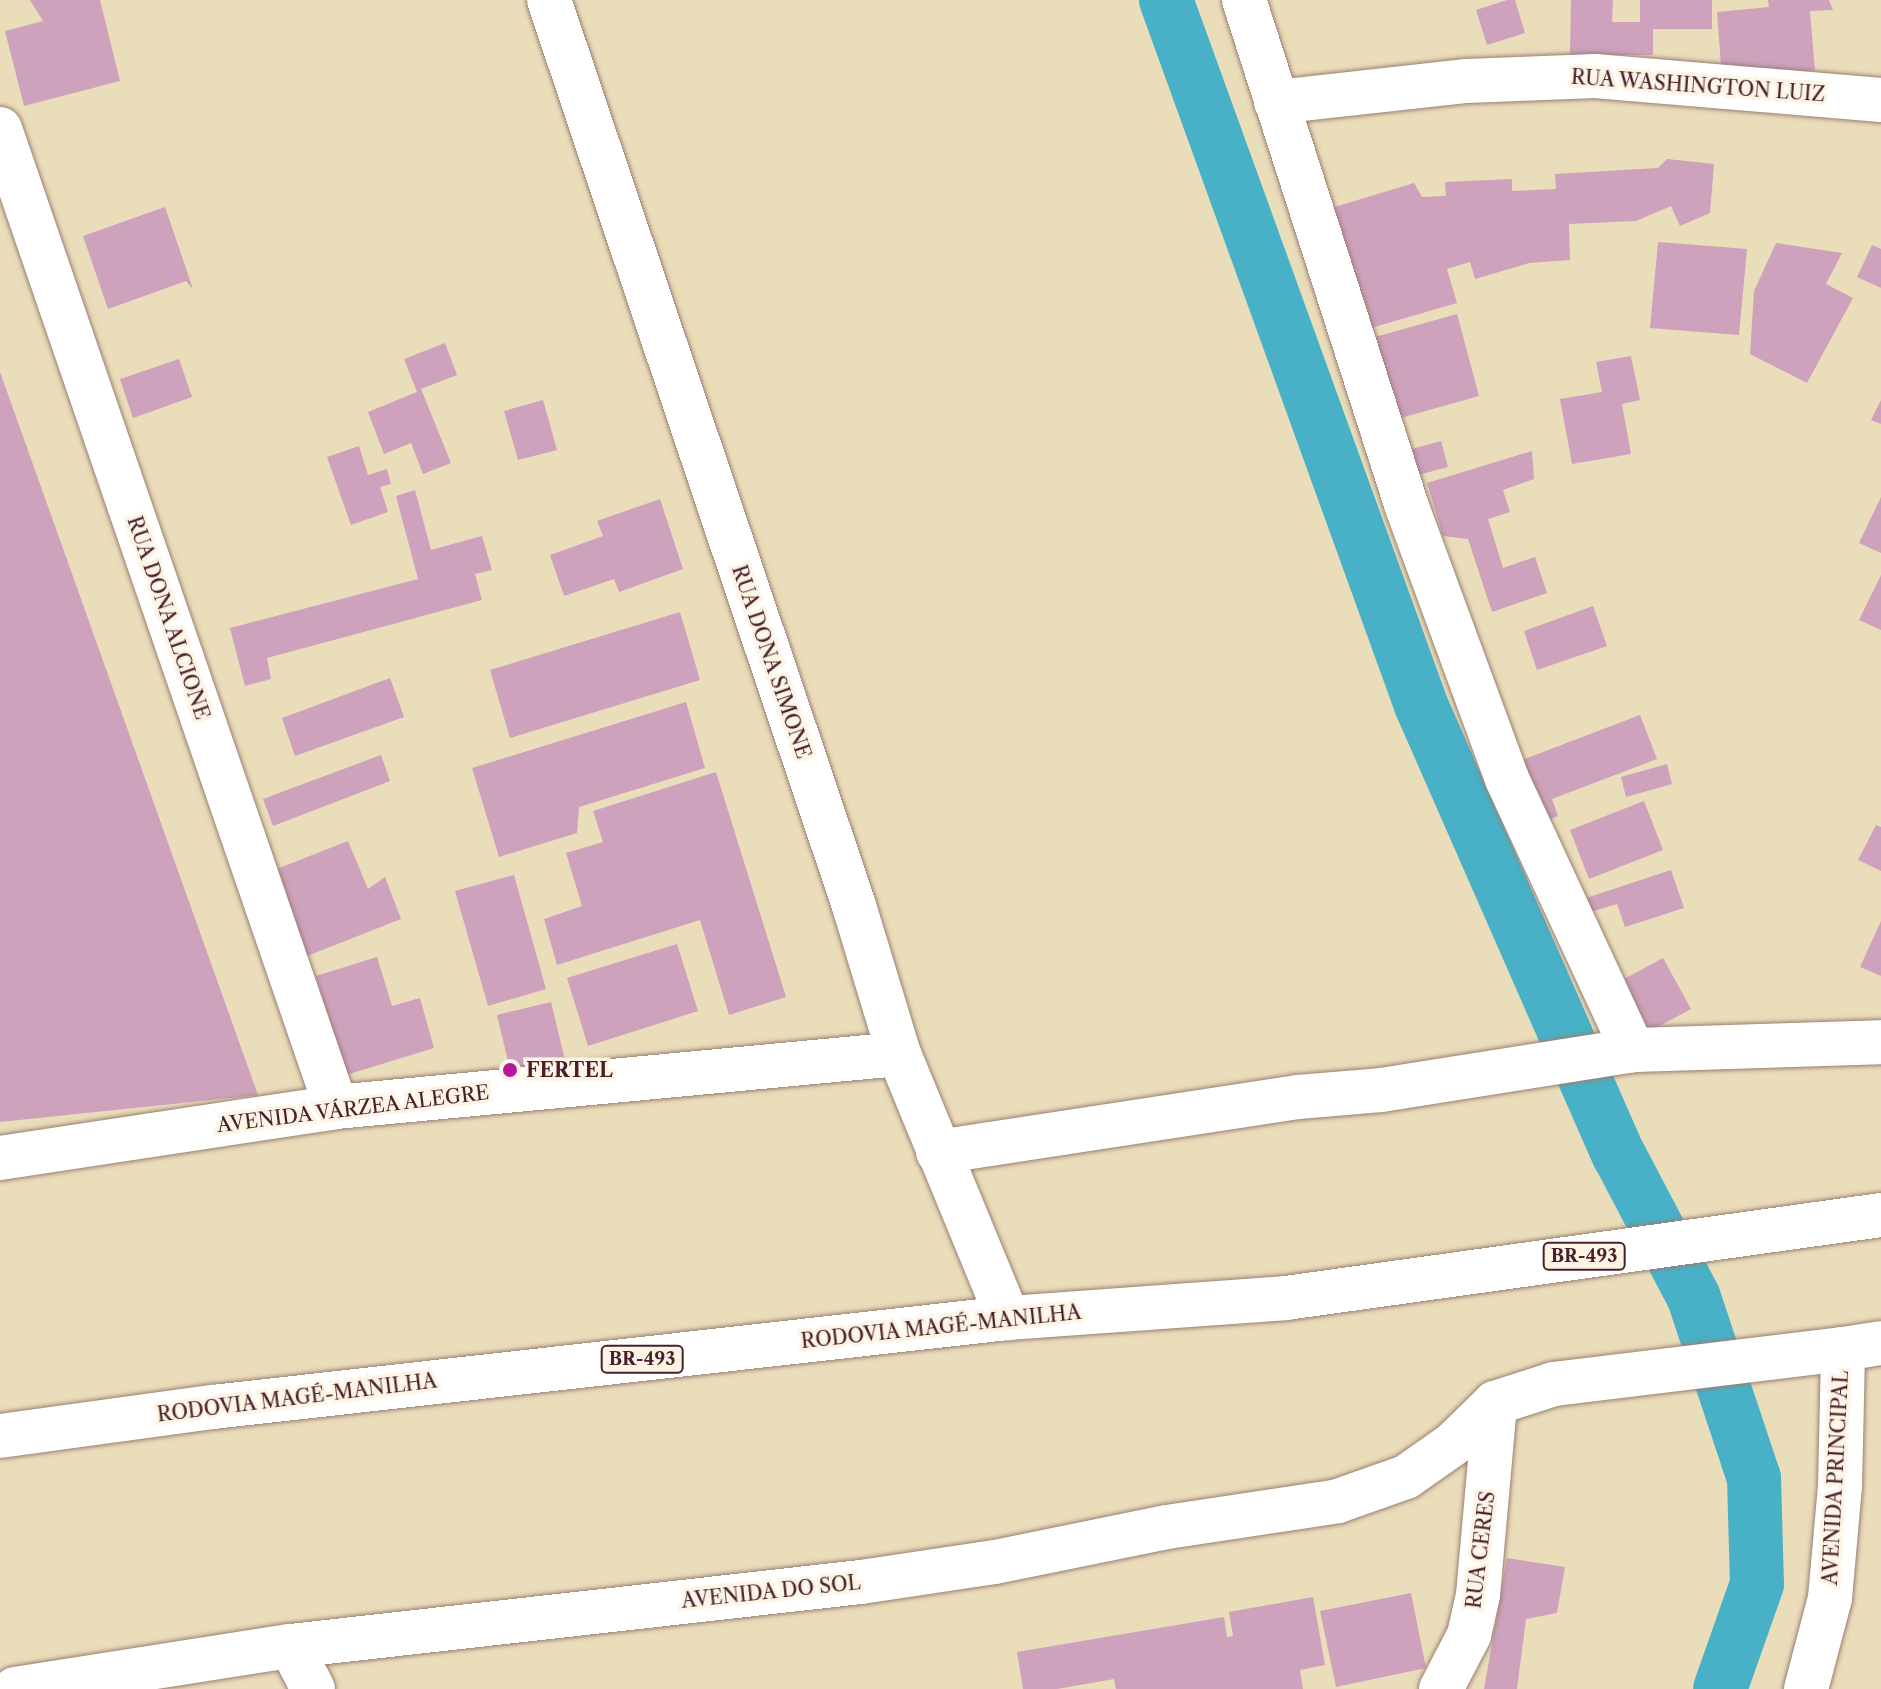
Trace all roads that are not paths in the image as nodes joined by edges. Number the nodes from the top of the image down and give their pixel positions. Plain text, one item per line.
1 (549, 0) edge
2 (1244, 0) edge
3 (1881, 100) edge
4 (1276, 102) junction
5 (0, 129) edge
6 (1881, 1042) edge
7 (1613, 1052) junction
8 (899, 1054) junction
9 (336, 1107) junction
10 (938, 1152) junction
11 (0, 1158) edge
12 (1881, 1215) edge
13 (1008, 1318) junction
14 (1862, 1346) edge
15 (1495, 1403) junction
16 (0, 1436) edge
17 (291, 1646) junction
18 (15, 1689) edge
19 (313, 1689) edge
20 (1441, 1689) edge
21 (1806, 1689) edge

1 - 8 main road, RUA DONA SIMONE
2 - 4 main road
3 - 4 main road, RUA WASHINGTON LUIZ
4 - 7 main road
5 - 9 main road, RUA DONA ALCIONE
6 - 7 main road
7 - 10 main road
8 - 9 main road, AVENIDA VÁRZEA ALEGRE
8 - 10 main road, RUA DONA SIMONE
9 - 11 main road, AVENIDA VÁRZEA ALEGRE
10 - 13 main road, RUA DONA SIMONE
12 - 13 main road, RODOVIA MAGÉ-MANILHA / BR-493
13 - 16 main road, RODOVIA MAGÉ-MANILHA / BR-493
14 - 15 main road
14 - 21 main road, AVENIDA PRINCIPAL
15 - 17 main road, AVENIDA DO SOL
15 - 20 main road, RUA CERES
17 - 18 main road, AVENIDA DO SOL
17 - 19 main road

